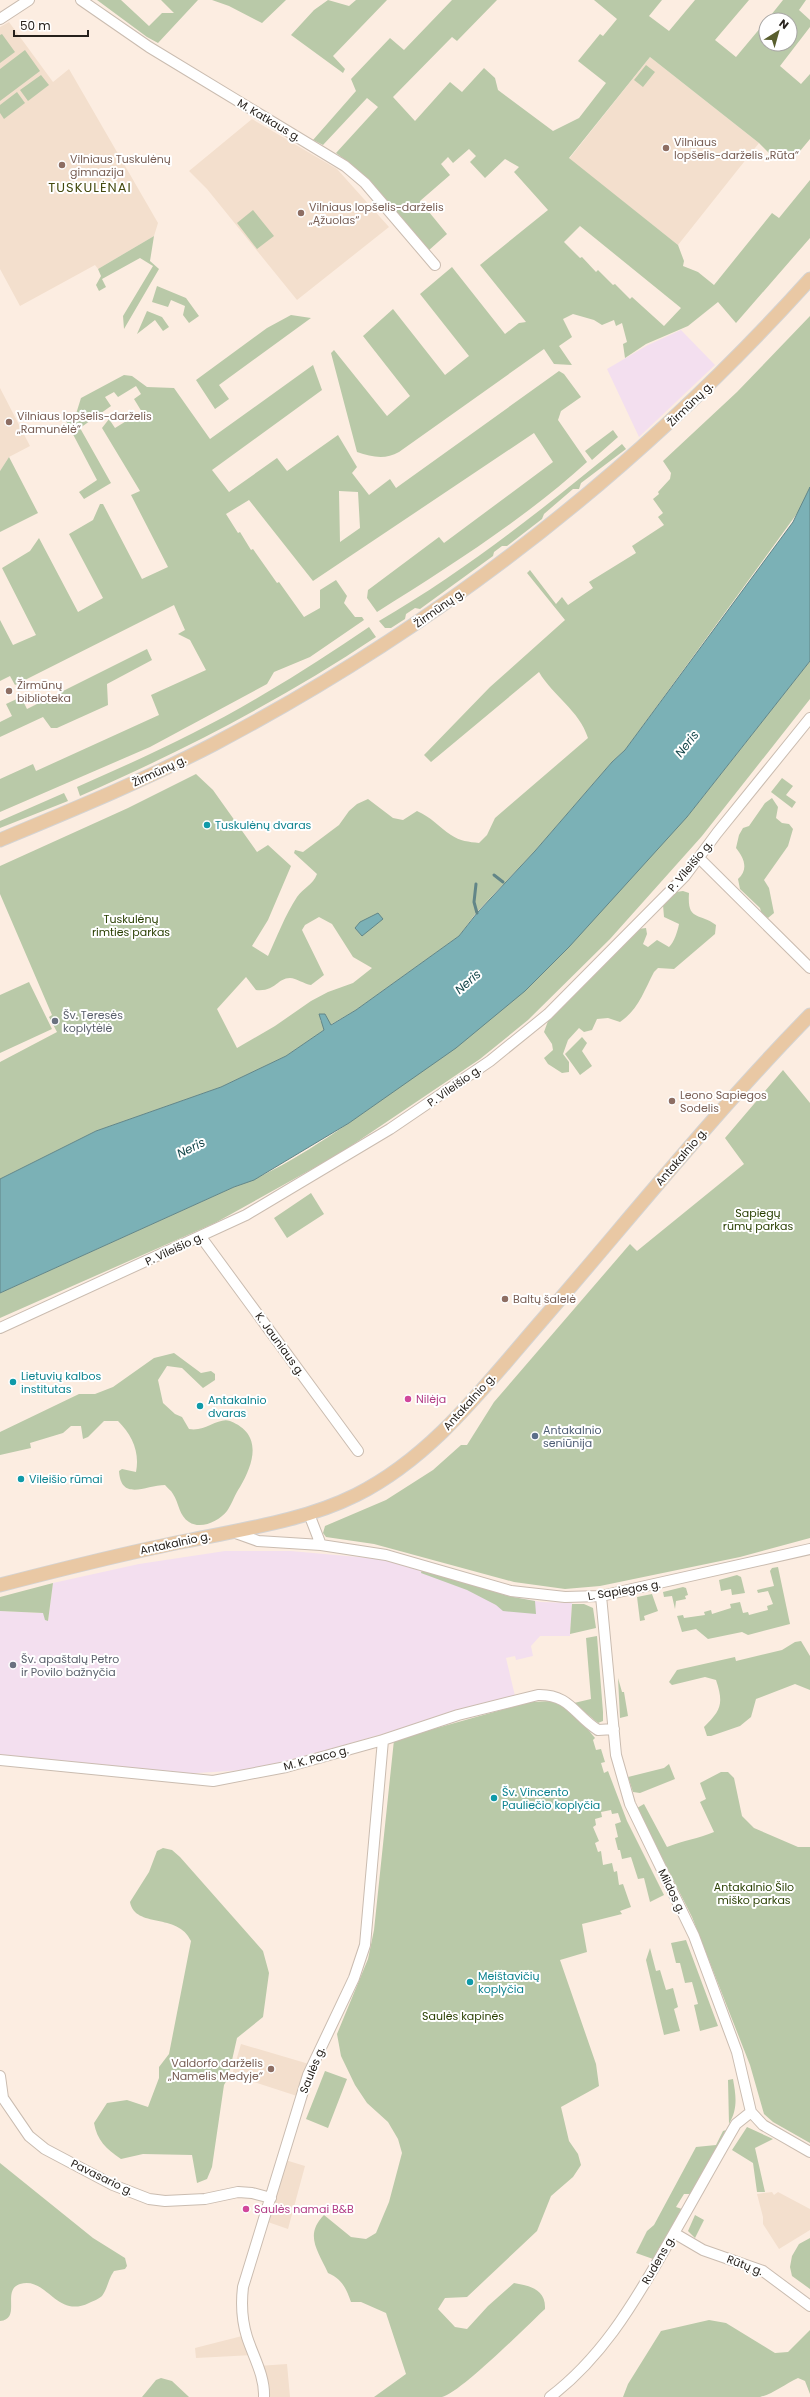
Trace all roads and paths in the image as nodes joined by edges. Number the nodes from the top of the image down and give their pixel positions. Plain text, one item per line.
1 (29, 0) edge
2 (81, 0) edge
3 (0, 19) edge
4 (435, 265) dead end
5 (810, 279) edge
6 (810, 718) edge
7 (0, 840) edge
8 (699, 858) junction
9 (810, 968) edge
10 (810, 1015) edge
11 (201, 1237) junction
12 (0, 1328) edge
13 (358, 1450) dead end
14 (309, 1514) junction
15 (231, 1531) junction
16 (321, 1545) junction
17 (810, 1549) edge
18 (1, 1583) edge
19 (601, 1596) junction
20 (614, 1729) junction
21 (383, 1740) junction
22 (0, 1760) edge
23 (0, 2076) edge
24 (1, 2098) edge
25 (751, 2112) junction
26 (810, 2152) edge
27 (271, 2198) junction
28 (674, 2233) junction
29 (810, 2306) edge
30 (264, 2397) edge
31 (550, 2397) edge

1 - 3 street
2 - 4 street, M. Katkaus g.
5 - 7 main road, Žirmūnų g.
6 - 8 street, P. Vileišio g.
8 - 9 street
8 - 11 street, P. Vileišio g.
10 - 14 main road, Antakalnio g.
11 - 12 street, P. Vileišio g.
11 - 13 street, K. Jauniaus g.
14 - 15 main road, Antakalnio g.
14 - 16 street
15 - 16 street, L. Sapiegos g.
15 - 18 main road, Antakalnio g.
16 - 19 street, L. Sapiegos g.
17 - 19 street, L. Sapiegos g.
19 - 20 street, Mildos g.
20 - 21 street, M. K. Paco g.
20 - 25 street, Mildos g.
21 - 22 street, M. K. Paco g.
21 - 27 street, Saulės g.
23 - 24 street, Pavasario g.
24 - 27 street, Pavasario g.
25 - 26 street
25 - 28 street, Rudens g.
27 - 30 street, Saulės g.
28 - 29 street, Rūtų g.
28 - 31 street, Rudens g.

